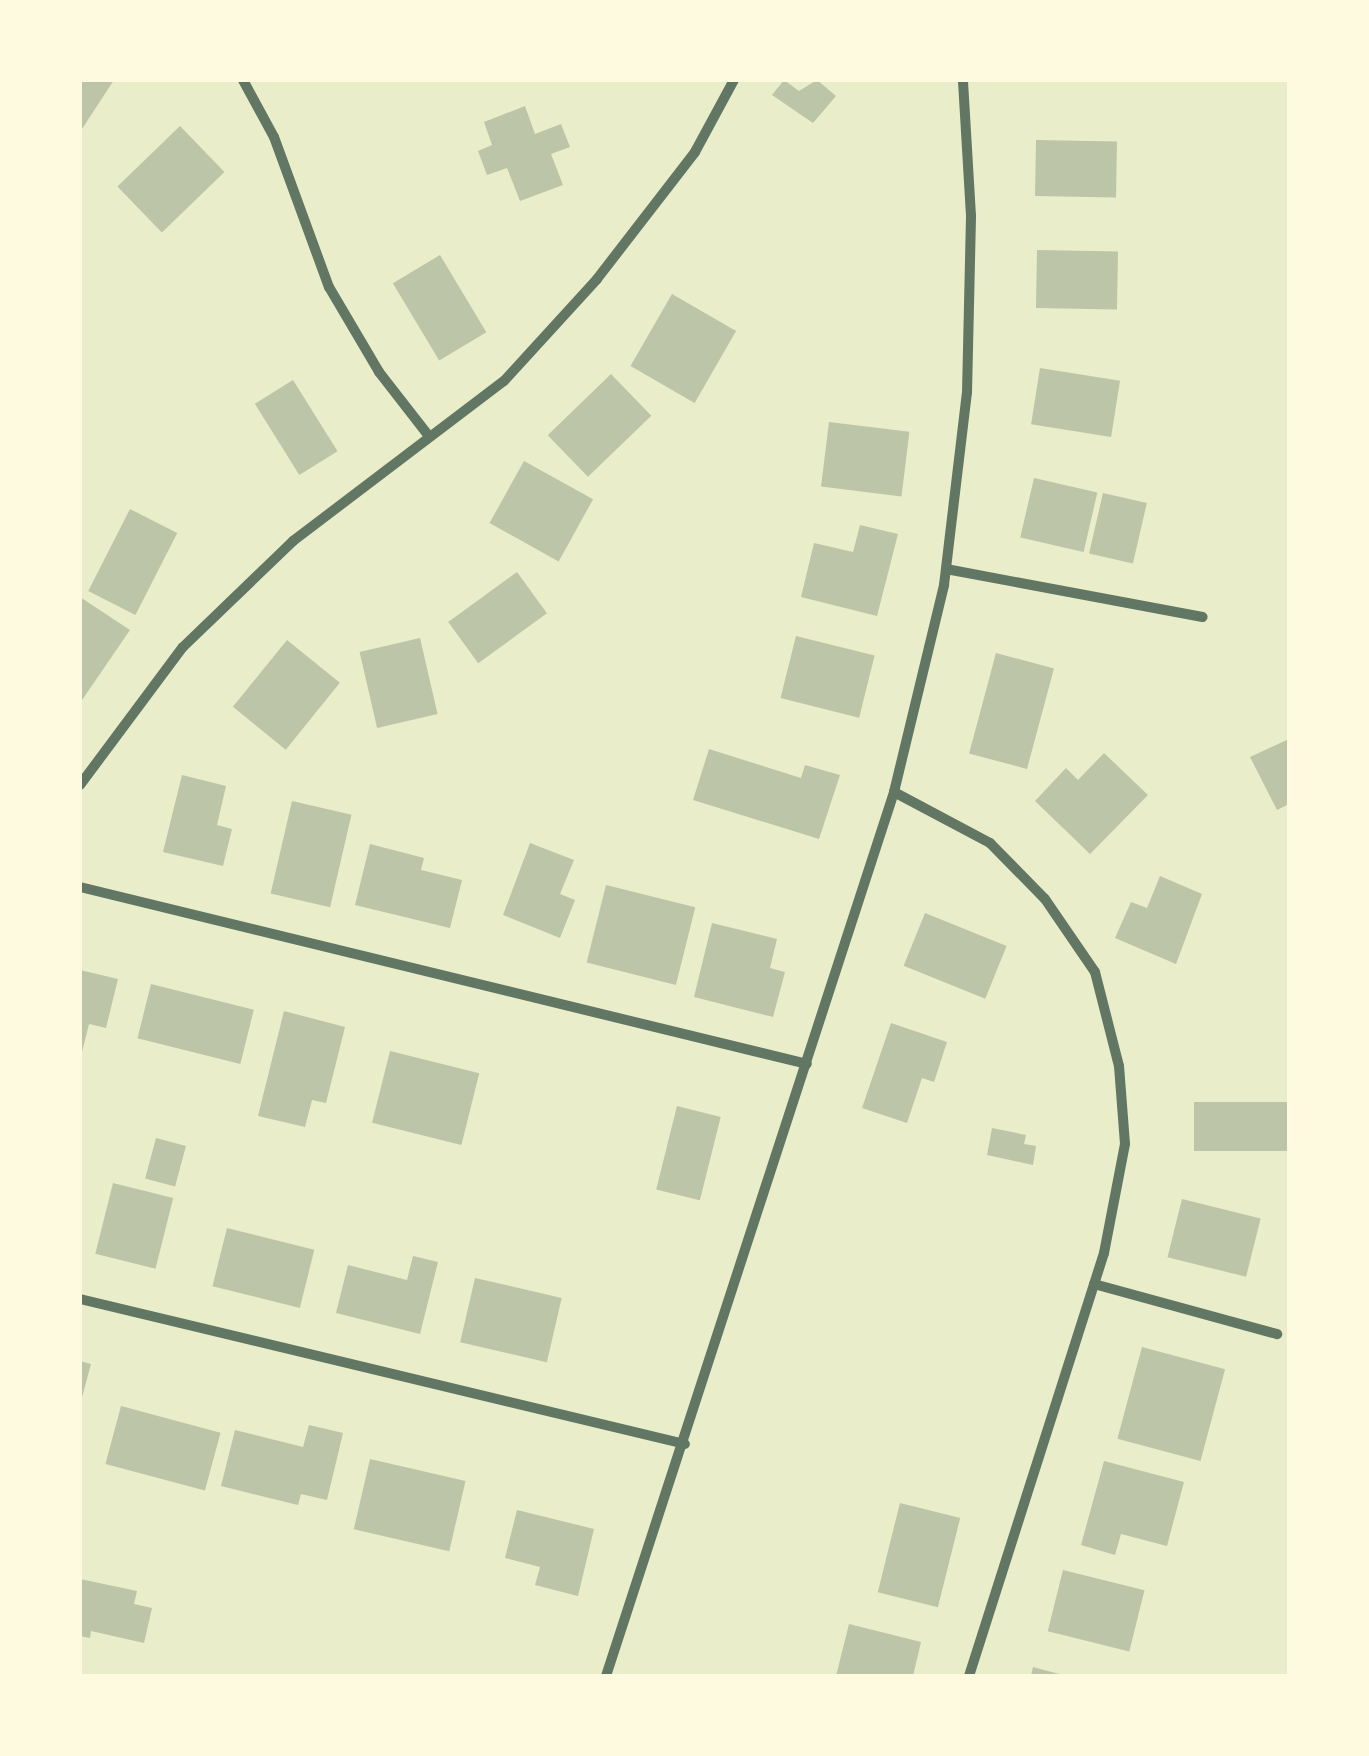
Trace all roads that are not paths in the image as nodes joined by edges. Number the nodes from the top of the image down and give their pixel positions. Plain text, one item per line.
1 (244, 80) edge
2 (734, 80) edge
3 (962, 80) edge
4 (428, 435) junction
5 (946, 569) junction
6 (1203, 617) dead end
7 (80, 785) edge
8 (894, 792) junction
9 (80, 887) edge
10 (806, 1064) junction
11 (1094, 1284) junction
12 (80, 1299) edge
13 (1278, 1334) dead end
14 (685, 1444) junction
15 (606, 1676) edge
16 (969, 1676) edge

1 - 4 street
2 - 4 street
3 - 5 street
4 - 7 street
5 - 6 street
5 - 8 street
8 - 10 street
8 - 11 street
9 - 10 street
10 - 14 street
11 - 13 street
11 - 16 street
12 - 14 street
14 - 15 street

